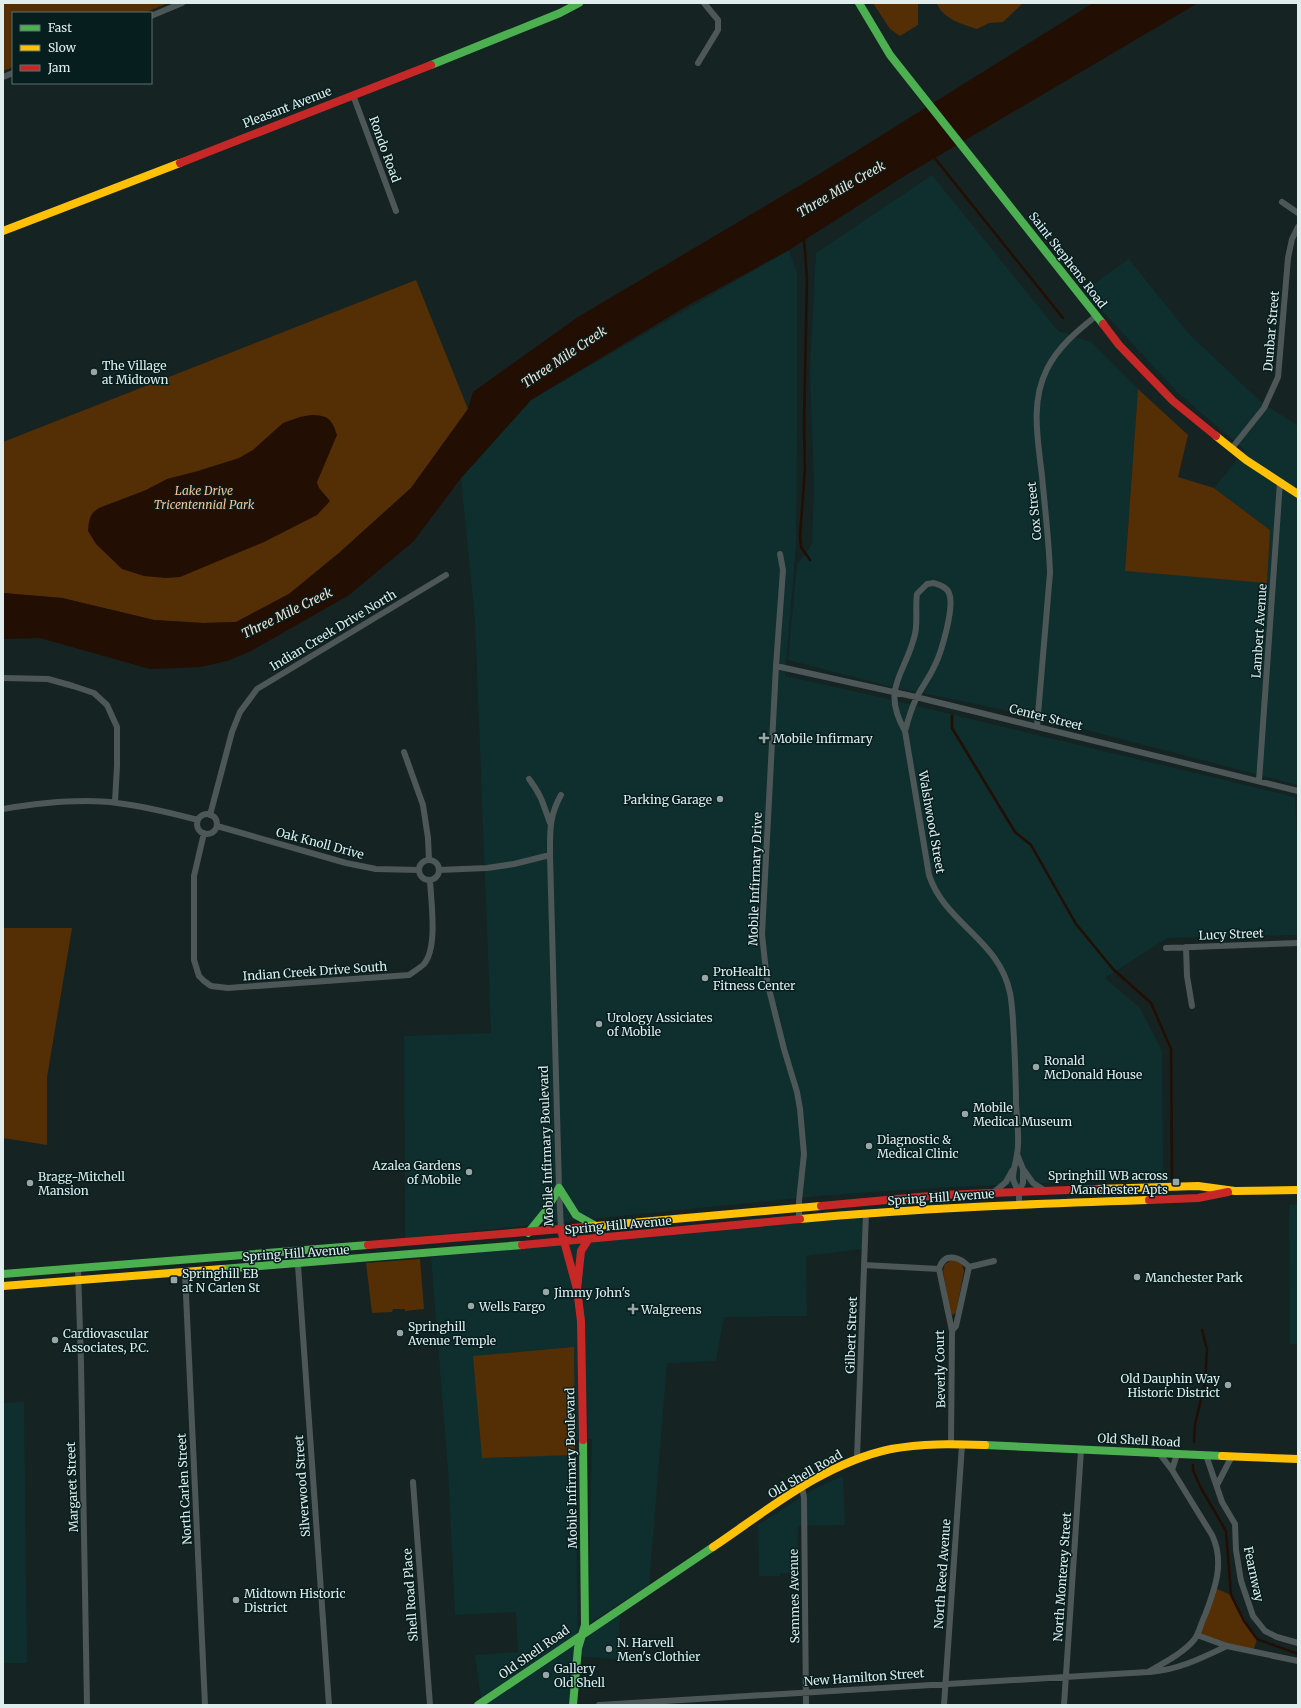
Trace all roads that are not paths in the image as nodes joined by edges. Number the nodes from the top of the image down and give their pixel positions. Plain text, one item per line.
1 (182, 3) edge
2 (579, 3) edge
3 (704, 3) edge
4 (859, 3) edge
5 (152, 16) edge
6 (698, 63) dead end
7 (353, 95) junction
8 (1282, 202) dead end
9 (396, 211) dead end
10 (1298, 213) edge
11 (1298, 226) edge
12 (3, 231) edge
13 (1096, 316) junction
14 (1232, 448) junction
15 (1280, 482) junction
16 (1298, 494) edge
17 (780, 554) dead end
18 (446, 575) dead end
19 (776, 666) junction
20 (3, 678) edge
21 (893, 692) junction
22 (916, 697) junction
23 (1037, 726) junction
24 (905, 731) junction
25 (404, 752) dead end
26 (529, 779) dead end
27 (1259, 781) junction
28 (1298, 791) edge
29 (561, 795) dead end
30 (115, 802) junction
31 (3, 809) edge
32 (210, 815) junction
33 (198, 820) junction
34 (550, 823) junction
35 (216, 826) junction
36 (204, 833) junction
37 (550, 855) junction
38 (429, 860) junction
39 (419, 870) junction
40 (440, 870) junction
41 (430, 880) junction
42 (1298, 943) edge
43 (1186, 947) junction
44 (1166, 948) dead end
45 (1192, 1006) dead end
46 (1017, 1154) junction
47 (1013, 1169) junction
48 (1023, 1169) junction
49 (559, 1188) junction
50 (1044, 1190) junction
51 (1298, 1190) edge
52 (1019, 1191) junction
53 (1235, 1191) junction
54 (993, 1193) junction
55 (1019, 1204) junction
56 (799, 1207) junction
57 (866, 1213) junction
58 (799, 1220) junction
59 (598, 1226) junction
60 (561, 1230) junction
61 (528, 1233) junction
62 (588, 1240) junction
63 (564, 1242) junction
64 (994, 1261) dead end
65 (298, 1265) junction
66 (864, 1265) junction
67 (969, 1267) junction
68 (78, 1269) junction
69 (939, 1269) junction
70 (185, 1273) junction
71 (3, 1274) edge
72 (78, 1280) junction
73 (3, 1286) edge
74 (577, 1289) junction
75 (952, 1331) junction
76 (951, 1444) junction
77 (962, 1445) junction
78 (1081, 1450) junction
79 (1159, 1453) junction
80 (1177, 1454) junction
81 (1206, 1455) junction
82 (1232, 1456) junction
83 (857, 1458) junction
84 (1298, 1459) edge
85 (1172, 1470) junction
86 (413, 1482) dead end
87 (1217, 1485) junction
88 (802, 1487) junction
89 (582, 1634) junction
90 (1197, 1635) junction
91 (1298, 1643) edge
92 (1227, 1646) junction
93 (1298, 1662) edge
94 (1148, 1672) junction
95 (1067, 1676) junction
96 (945, 1683) junction
97 (806, 1692) junction
98 (687, 1702) edge
99 (87, 1705) edge
100 (205, 1705) edge
101 (329, 1705) edge
102 (430, 1705) edge
103 (478, 1705) edge
104 (573, 1705) edge
105 (599, 1705) edge
106 (806, 1705) edge
107 (944, 1705) edge
108 (1064, 1705) edge

1 - 5 street
2 - 7 main road, Pleasant Avenue
3 - 6 street
4 - 13 main road, Saint Stephens Road
7 - 9 street, Rondo Road
7 - 12 main road, Pleasant Avenue
8 - 10 street
11 - 14 street, Dunbar Street
13 - 14 main road, Saint Stephens Road
13 - 23 street, Cox Street
14 - 15 main road, Saint Stephens Road
15 - 16 main road, Saint Stephens Road
15 - 27 street, Lambert Avenue
17 - 19 street, Mobile Infirmary Drive
18 - 32 street, Indian Creek Drive North
19 - 21 street, Center Street
19 - 56 street, Mobile Infirmary Drive
20 - 30 street
21 - 22 street, Center Street
21 - 22 street, Walshwood Street
21 - 24 street, Walshwood Street
22 - 23 street, Center Street
22 - 24 street, Walshwood Street
23 - 27 street, Center Street
24 - 46 street, Walshwood Street
25 - 38 street
26 - 34 street, Mobile Infirmary Boulevard
27 - 28 street, Center Street
29 - 34 street, Mobile Infirmary Boulevard
30 - 31 street
30 - 33 street
32 - 33 street
32 - 35 street
33 - 36 street
34 - 37 street, Mobile Infirmary Boulevard
35 - 36 street
35 - 39 street, Oak Knoll Drive
36 - 41 street, Indian Creek Drive South
37 - 40 street
37 - 49 street, Mobile Infirmary Boulevard
38 - 39 street
38 - 40 street
39 - 41 street
40 - 41 street
42 - 43 street, Lucy Street
43 - 44 street, Lucy Street
43 - 45 street
46 - 47 street, Walshwood Street
46 - 48 street, Walshwood Street
47 - 52 street, Walshwood Street
47 - 54 street, Walshwood Street
48 - 50 street, Walshwood Street
48 - 52 street, Walshwood Street
49 - 59 main road
49 - 60 street, Mobile Infirmary Boulevard
49 - 61 main road
50 - 52 main road, Spring Hill Avenue
50 - 53 main road, Spring Hill Avenue
51 - 53 main road, Spring Hill Avenue
52 - 54 main road, Spring Hill Avenue
52 - 55 street, Walshwood Street
53 - 55 main road, Spring Hill Avenue
54 - 56 main road, Spring Hill Avenue
55 - 57 main road, Spring Hill Avenue
56 - 58 street, Mobile Infirmary Drive
56 - 59 main road, Spring Hill Avenue
57 - 58 main road, Spring Hill Avenue
57 - 66 street, Gilbert Street
58 - 62 main road, Spring Hill Avenue
59 - 60 main road, Spring Hill Avenue
60 - 61 main road, Spring Hill Avenue
60 - 63 main road, Mobile Infirmary Boulevard
61 - 68 main road, Spring Hill Avenue
62 - 63 main road, Spring Hill Avenue
62 - 74 main road
63 - 65 main road, Spring Hill Avenue
63 - 74 main road, Mobile Infirmary Boulevard
64 - 67 street
65 - 70 main road, Spring Hill Avenue
65 - 101 street, Silverwood Street
66 - 69 street
66 - 83 street, Gilbert Street
67 - 69 street
67 - 75 street
68 - 71 main road, Spring Hill Avenue
68 - 72 street, Margaret Street
69 - 75 street, Beverly Court
70 - 72 main road, Spring Hill Avenue
70 - 100 street, North Carlen Street
72 - 73 main road, Spring Hill Avenue
72 - 99 street, Margaret Street
74 - 89 main road, Mobile Infirmary Boulevard
75 - 76 street, Beverly Court
76 - 77 main road, Old Shell Road
76 - 83 main road, Old Shell Road
77 - 78 main road, Old Shell Road
77 - 96 street, North Reed Avenue
78 - 79 main road, Old Shell Road
78 - 95 street, North Monterey Street
79 - 80 main road, Old Shell Road
79 - 85 street
80 - 81 main road, Old Shell Road
80 - 85 street
81 - 82 main road, Old Shell Road
81 - 87 street, Fearnway
82 - 84 main road, Old Shell Road
82 - 87 street
83 - 88 main road, Old Shell Road
85 - 90 street
86 - 102 street, Shell Road Place
87 - 91 street, Fearnway
88 - 89 main road, Old Shell Road
88 - 97 street, Semmes Avenue
89 - 103 main road, Old Shell Road
89 - 104 main road, Mobile Infirmary Boulevard
90 - 92 street
90 - 94 street
92 - 93 street
92 - 94 street
94 - 95 street, New Hamilton Street
95 - 96 street, New Hamilton Street
95 - 108 street, North Monterey Street
96 - 97 street, New Hamilton Street
96 - 107 street, North Reed Avenue
97 - 98 street, New Hamilton Street
97 - 106 street, Semmes Avenue
98 - 105 street, New Hamilton Street

